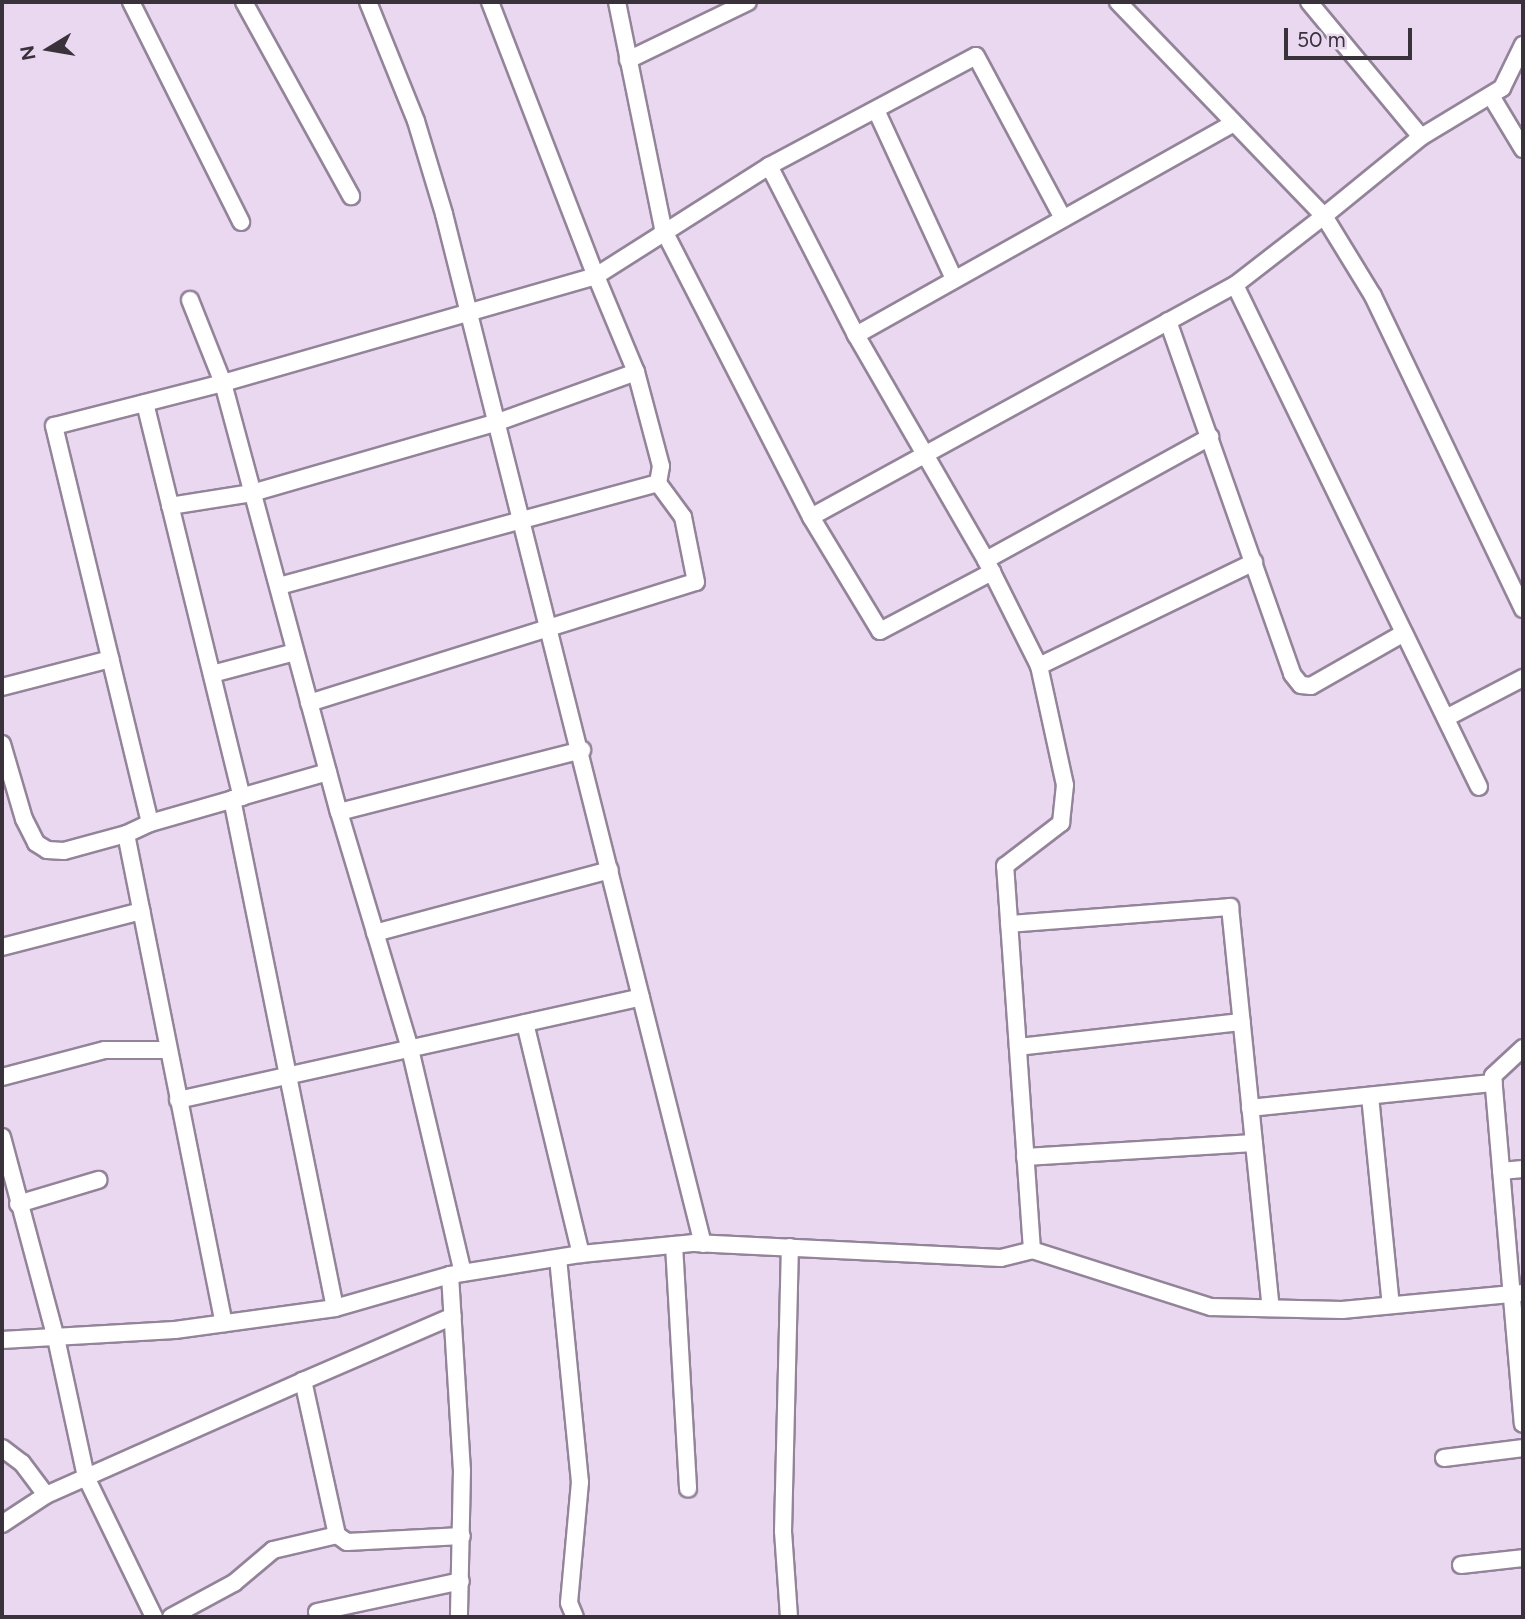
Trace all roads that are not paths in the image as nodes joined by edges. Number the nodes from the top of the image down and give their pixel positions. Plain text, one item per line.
1 (131, 2) edge
2 (244, 2) edge
3 (368, 2) edge
4 (490, 2) edge
5 (617, 2) edge
6 (748, 2) edge
7 (1118, 2) edge
8 (1309, 2) edge
9 (1523, 45) edge
10 (628, 60) junction
11 (1491, 96) junction
12 (876, 110) junction
13 (1232, 124) junction
14 (1421, 138) junction
15 (1523, 149) edge
16 (769, 166) junction
17 (351, 196) dead end
18 (1324, 216) junction
19 (1063, 218) junction
20 (242, 222) dead end
21 (663, 229) junction
22 (596, 276) junction
23 (954, 279) junction
24 (1235, 285) junction
25 (190, 300) dead end
26 (471, 313) junction
27 (1168, 321) junction
28 (856, 335) junction
29 (636, 372) junction
30 (223, 383) junction
31 (145, 402) junction
32 (498, 422) junction
33 (1210, 437) junction
34 (925, 455) junction
35 (657, 483) junction
36 (252, 493) junction
37 (170, 506) junction
38 (523, 517) junction
39 (811, 517) junction
40 (1254, 562) junction
41 (989, 566) junction
42 (279, 586) junction
43 (1523, 609) edge
44 (550, 629) junction
45 (1404, 633) junction
46 (295, 652) junction
47 (110, 659) junction
48 (1039, 666) junction
49 (212, 674) junction
50 (1523, 678) edge
51 (2, 687) edge
52 (309, 703) junction
53 (1446, 718) junction
54 (2, 744) edge
55 (582, 750) junction
56 (328, 772) junction
57 (1479, 787) dead end
58 (237, 798) junction
59 (339, 812) junction
60 (150, 823) junction
61 (126, 834) junction
62 (610, 870) junction
63 (141, 911) junction
64 (1009, 925) junction
65 (375, 933) junction
66 (2, 947) edge
67 (641, 997) junction
68 (525, 1023) junction
69 (1242, 1023) junction
70 (1018, 1047) junction
71 (1523, 1048) edge
72 (410, 1049) junction
73 (168, 1050) junction
74 (287, 1075) junction
75 (2, 1077) edge
76 (1494, 1083) junction
77 (1370, 1096) junction
78 (178, 1100) junction
79 (1250, 1108) junction
80 (2, 1137) edge
81 (1254, 1143) junction
82 (1026, 1157) junction
83 (1523, 1169) edge
84 (1501, 1171) junction
85 (97, 1180) dead end
86 (18, 1204) junction
87 (704, 1244) junction
88 (674, 1245) junction
89 (790, 1247) junction
90 (1032, 1250) junction
91 (581, 1254) junction
92 (558, 1258) junction
93 (457, 1274) junction
94 (1517, 1293) edge
95 (1391, 1305) junction
96 (335, 1308) junction
97 (1271, 1308) junction
98 (453, 1315) junction
99 (225, 1323) junction
100 (56, 1338) junction
101 (2, 1340) edge
102 (303, 1381) junction
103 (1523, 1424) edge
104 (2, 1448) edge
105 (1523, 1448) edge
106 (1444, 1458) dead end
107 (86, 1477) junction
108 (688, 1489) dead end
109 (46, 1495) junction
110 (2, 1524) edge
111 (337, 1535) junction
112 (462, 1536) junction
113 (1523, 1558) edge
114 (1461, 1564) dead end
115 (461, 1581) junction
116 (317, 1612) dead end
117 (154, 1617) edge
118 (171, 1617) edge
119 (459, 1617) edge
120 (575, 1617) edge
121 (789, 1617) edge

1 - 20 street
2 - 17 street
3 - 26 street
4 - 22 street
5 - 10 street
6 - 10 street
7 - 13 street
8 - 14 street
9 - 11 street
10 - 21 street
11 - 14 street
11 - 15 street
12 - 16 street
12 - 19 street
12 - 23 street
13 - 18 street
13 - 19 street
14 - 18 street
16 - 21 street
16 - 28 street
18 - 24 street
18 - 43 street
19 - 23 street
21 - 22 street
21 - 39 street
22 - 26 street
22 - 29 street
23 - 28 street
24 - 27 street
24 - 45 street
25 - 30 street
26 - 30 street
26 - 32 street
27 - 33 street
27 - 34 street
28 - 34 street
29 - 32 street
29 - 35 street
30 - 31 street
30 - 36 street
31 - 37 street
31 - 47 street
32 - 36 street
32 - 38 street
33 - 40 street
33 - 41 street
34 - 39 street
34 - 41 street
35 - 38 street
35 - 44 street
36 - 37 street
36 - 42 street
37 - 49 street
38 - 42 street
38 - 44 street
39 - 41 street
40 - 45 street
40 - 48 street
41 - 48 street
42 - 46 street
44 - 52 street
44 - 55 street
45 - 53 street
46 - 49 street
46 - 52 street
47 - 51 street
47 - 60 street
48 - 64 street
49 - 58 street
50 - 53 street
52 - 56 street
53 - 57 street
54 - 61 street
55 - 59 street
55 - 62 street
56 - 58 street
56 - 59 street
58 - 60 street
58 - 74 street
59 - 65 street
60 - 61 street
61 - 63 street
62 - 65 street
62 - 67 street
63 - 66 street
63 - 73 street
64 - 69 street
64 - 70 street
65 - 72 street
67 - 68 street
67 - 87 street
68 - 72 street
68 - 91 street
69 - 70 street
69 - 79 street
70 - 82 street
71 - 76 street
72 - 74 street
72 - 93 street
73 - 75 street
73 - 78 street
74 - 78 street
74 - 96 street
76 - 77 street
76 - 84 street
77 - 79 street
77 - 95 street
78 - 99 street
79 - 81 street
80 - 86 street
81 - 82 street
81 - 97 street
82 - 90 street
83 - 84 street
84 - 94 street
85 - 86 street
86 - 100 street
87 - 88 street
87 - 89 street
88 - 91 street
88 - 108 street
89 - 90 street
89 - 121 street
90 - 97 street
91 - 92 street
92 - 93 street
92 - 120 street
93 - 96 street
93 - 98 street
94 - 95 street
94 - 103 street
95 - 97 street
96 - 99 street
98 - 102 street
98 - 112 street
99 - 100 street
100 - 101 street
100 - 107 street
102 - 107 street
102 - 111 street
104 - 109 street
105 - 106 street
107 - 109 street
107 - 117 street
109 - 110 street
111 - 112 street
111 - 118 street
112 - 115 street
113 - 114 street
115 - 116 street
115 - 119 street

